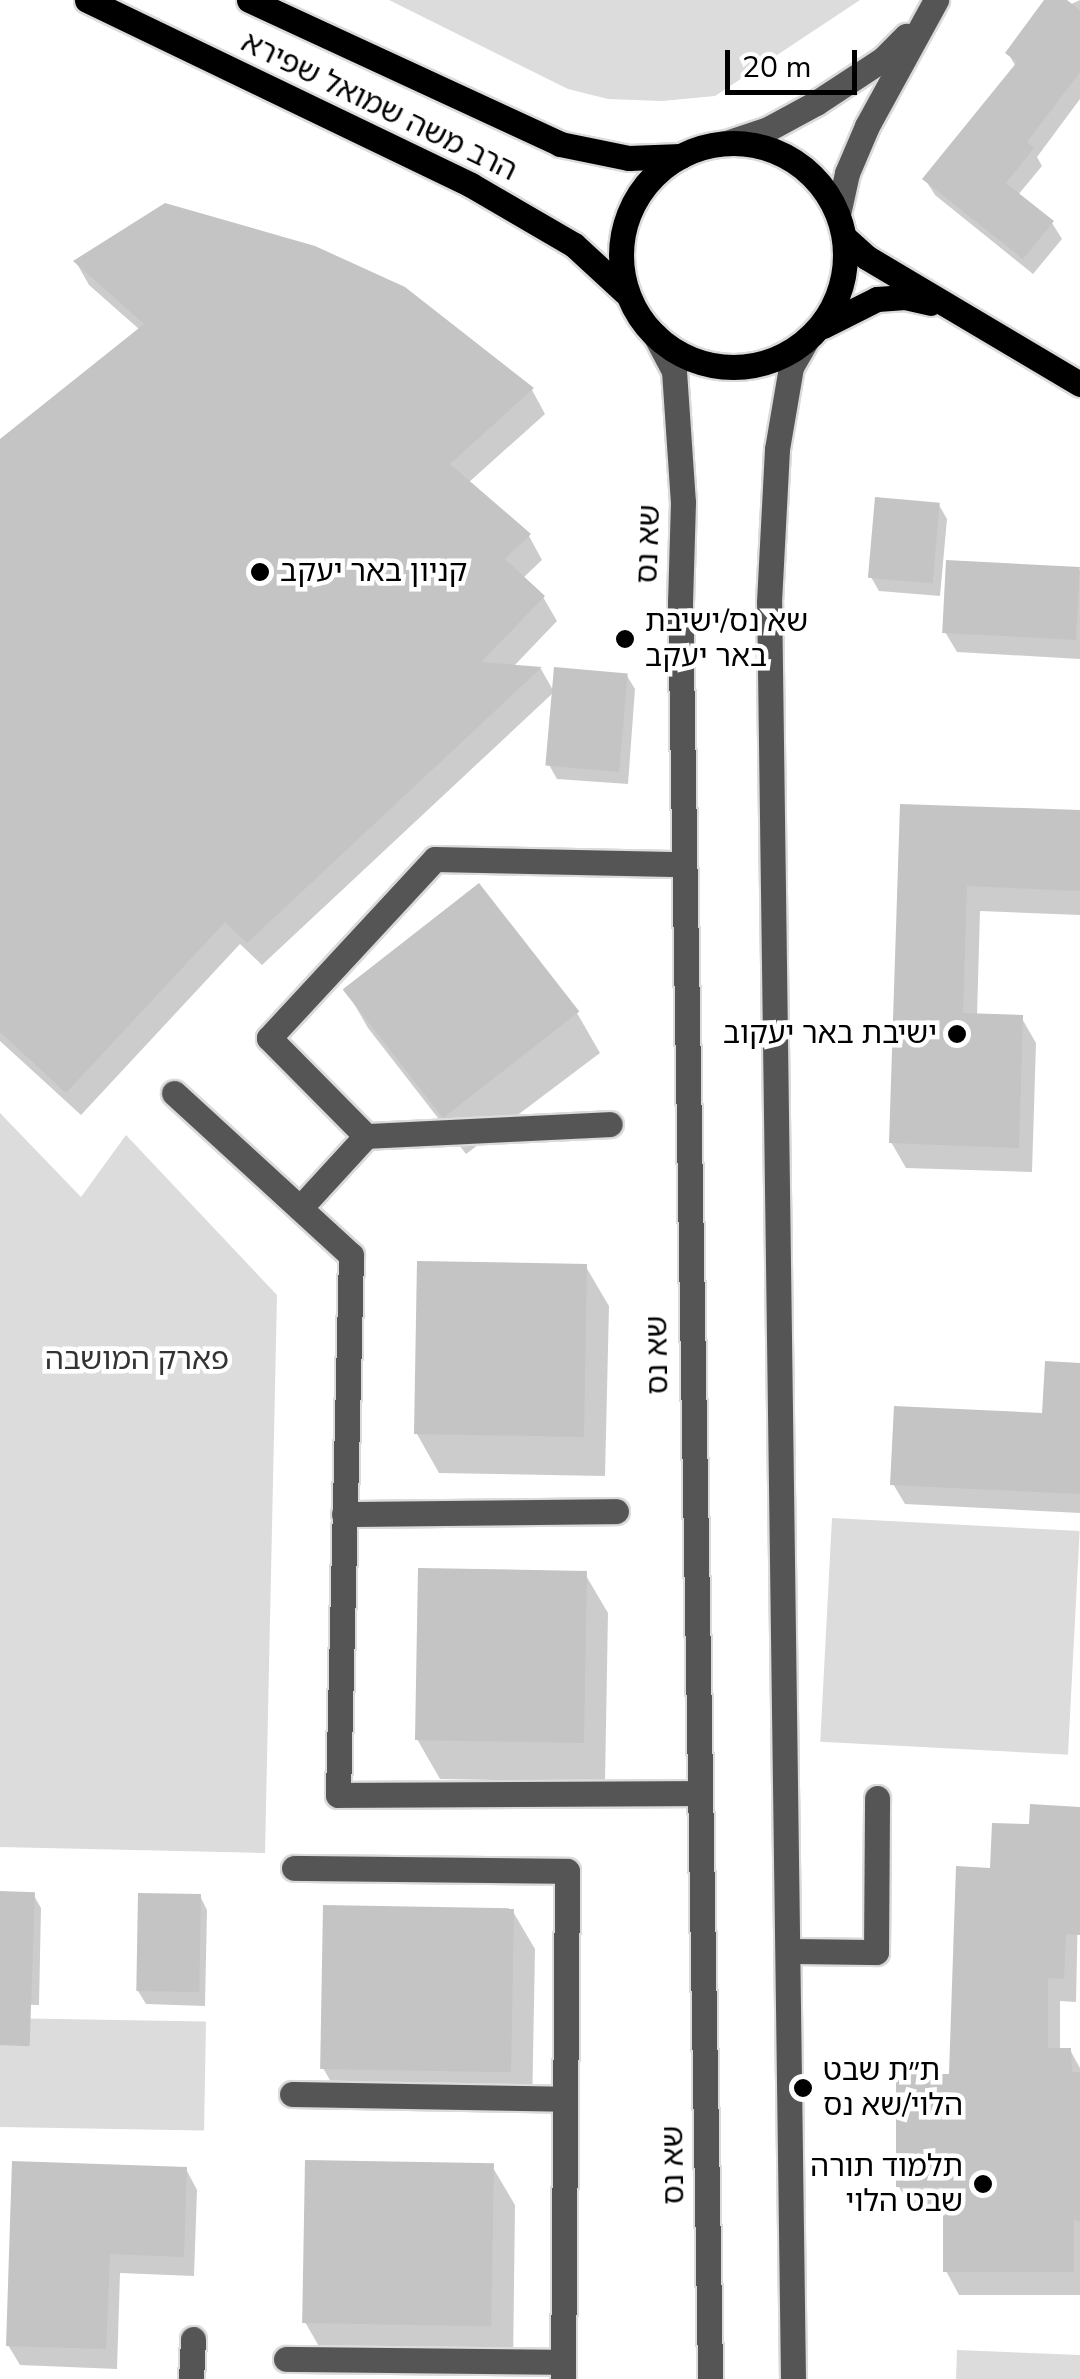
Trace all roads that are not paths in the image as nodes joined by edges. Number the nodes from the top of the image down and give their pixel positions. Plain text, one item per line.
1 (87, 0) edge
2 (249, 0) edge
3 (930, 9) edge
4 (726, 143) junction
5 (680, 156) junction
6 (841, 226) junction
7 (628, 295) junction
8 (948, 308) junction
9 (813, 334) junction
10 (656, 336) junction
11 (1080, 384) edge
12 (684, 864) junction
13 (174, 1093) dead end
14 (610, 1124) dead end
15 (366, 1136) junction
16 (300, 1208) junction
17 (616, 1511) dead end
18 (344, 1514) junction
19 (698, 1793) junction
20 (878, 1798) dead end
21 (294, 1868) dead end
22 (789, 1950) junction
23 (292, 2094) dead end
24 (565, 2099) junction
25 (192, 2340) dead end
26 (286, 2359) dead end
27 (563, 2370) edge
28 (191, 2379) edge
29 (710, 2379) edge
30 (792, 2379) edge

1 - 7 main road, הרב משה שמואל שפירא
2 - 5 main road, הרב משה שמואל שפירא
3 - 4 street
3 - 6 street
4 - 5 main road
4 - 6 main road
5 - 7 main road
6 - 8 main road
6 - 9 main road
7 - 10 main road
8 - 9 main road
8 - 11 main road
9 - 10 main road
9 - 22 street
10 - 12 street, שא נס
12 - 15 street
12 - 19 street, שא נס
13 - 16 street
14 - 15 street
15 - 16 street
16 - 18 street
17 - 18 street
18 - 19 street
19 - 29 street, שא נס
20 - 22 street
21 - 24 street
22 - 30 street
23 - 24 street
24 - 27 street
25 - 28 street
26 - 27 street

